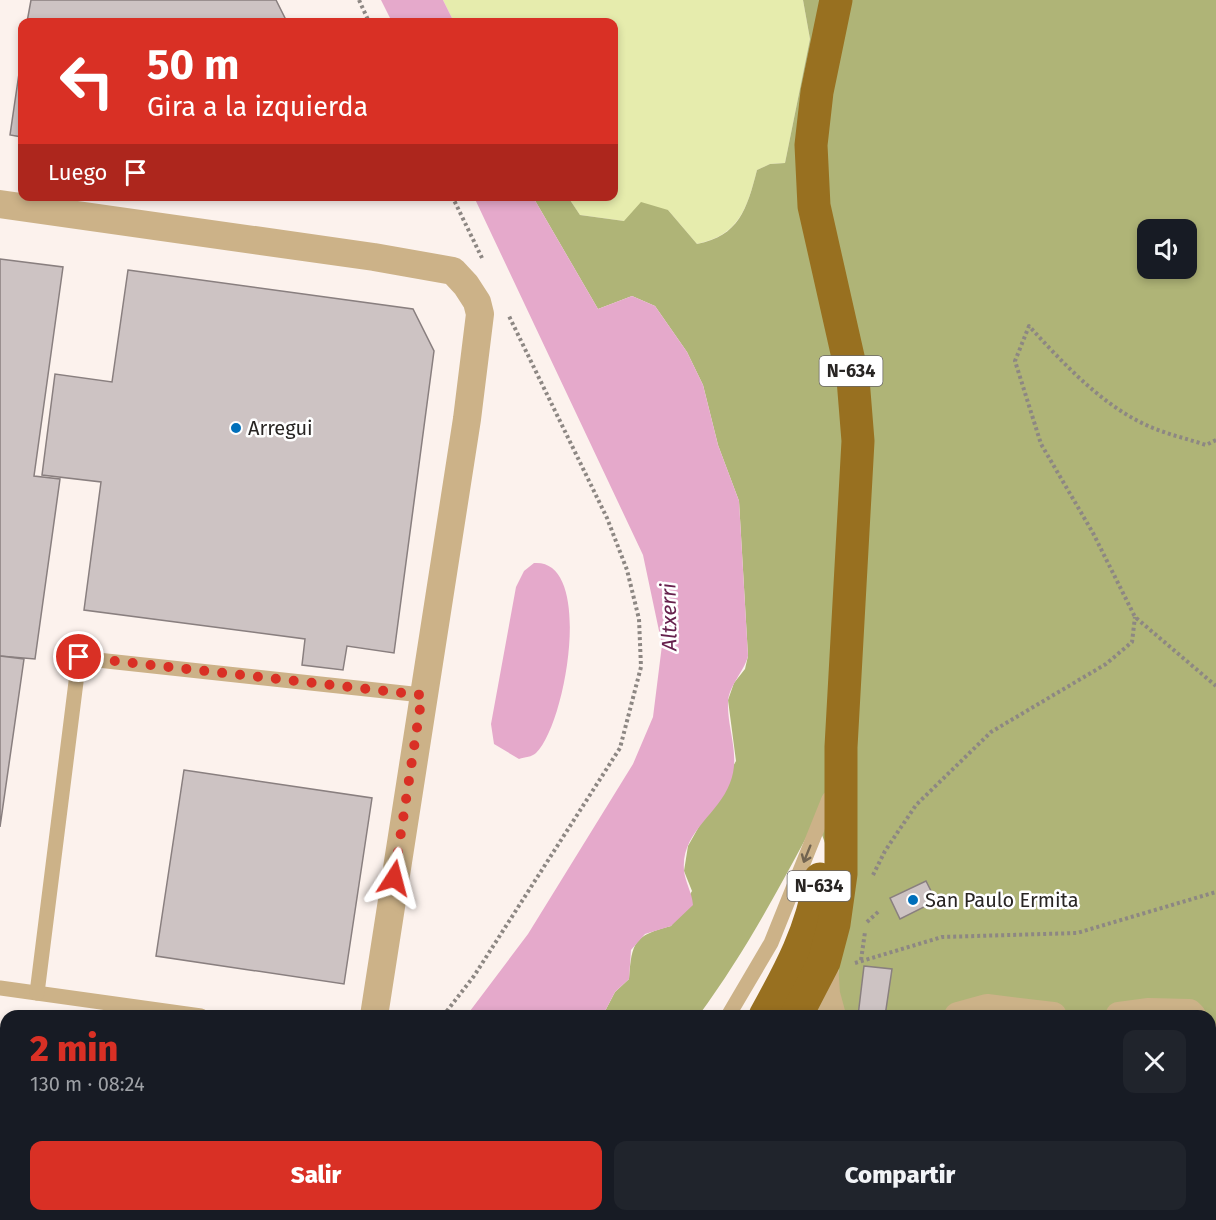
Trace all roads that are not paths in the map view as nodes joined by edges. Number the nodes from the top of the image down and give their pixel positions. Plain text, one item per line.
1 (836, 0) edge
2 (0, 204) edge
3 (422, 695) junction
4 (841, 747) junction
5 (829, 800) junction
6 (812, 919) junction
7 (825, 970) junction
8 (0, 988) edge
9 (37, 993) junction
10 (158, 1010) edge
11 (375, 1010) edge
12 (732, 1010) edge
13 (768, 1010) edge
14 (784, 1010) edge
15 (800, 1010) edge
16 (830, 1010) edge
17 (979, 1010) edge
18 (1004, 1010) edge

1 - 4 highway, N-634
2 - 3 street
3 - 9 lane
3 - 11 street
4 - 5 highway, N-634
4 - 7 highway, N-634
5 - 6 highway, N-634
5 -> 12 lane
6 - 13 highway, N-634
6 - 14 street
7 - 15 highway, N-634
7 - 16 street
8 - 9 lane
9 - 10 lane
17 - 18 street

